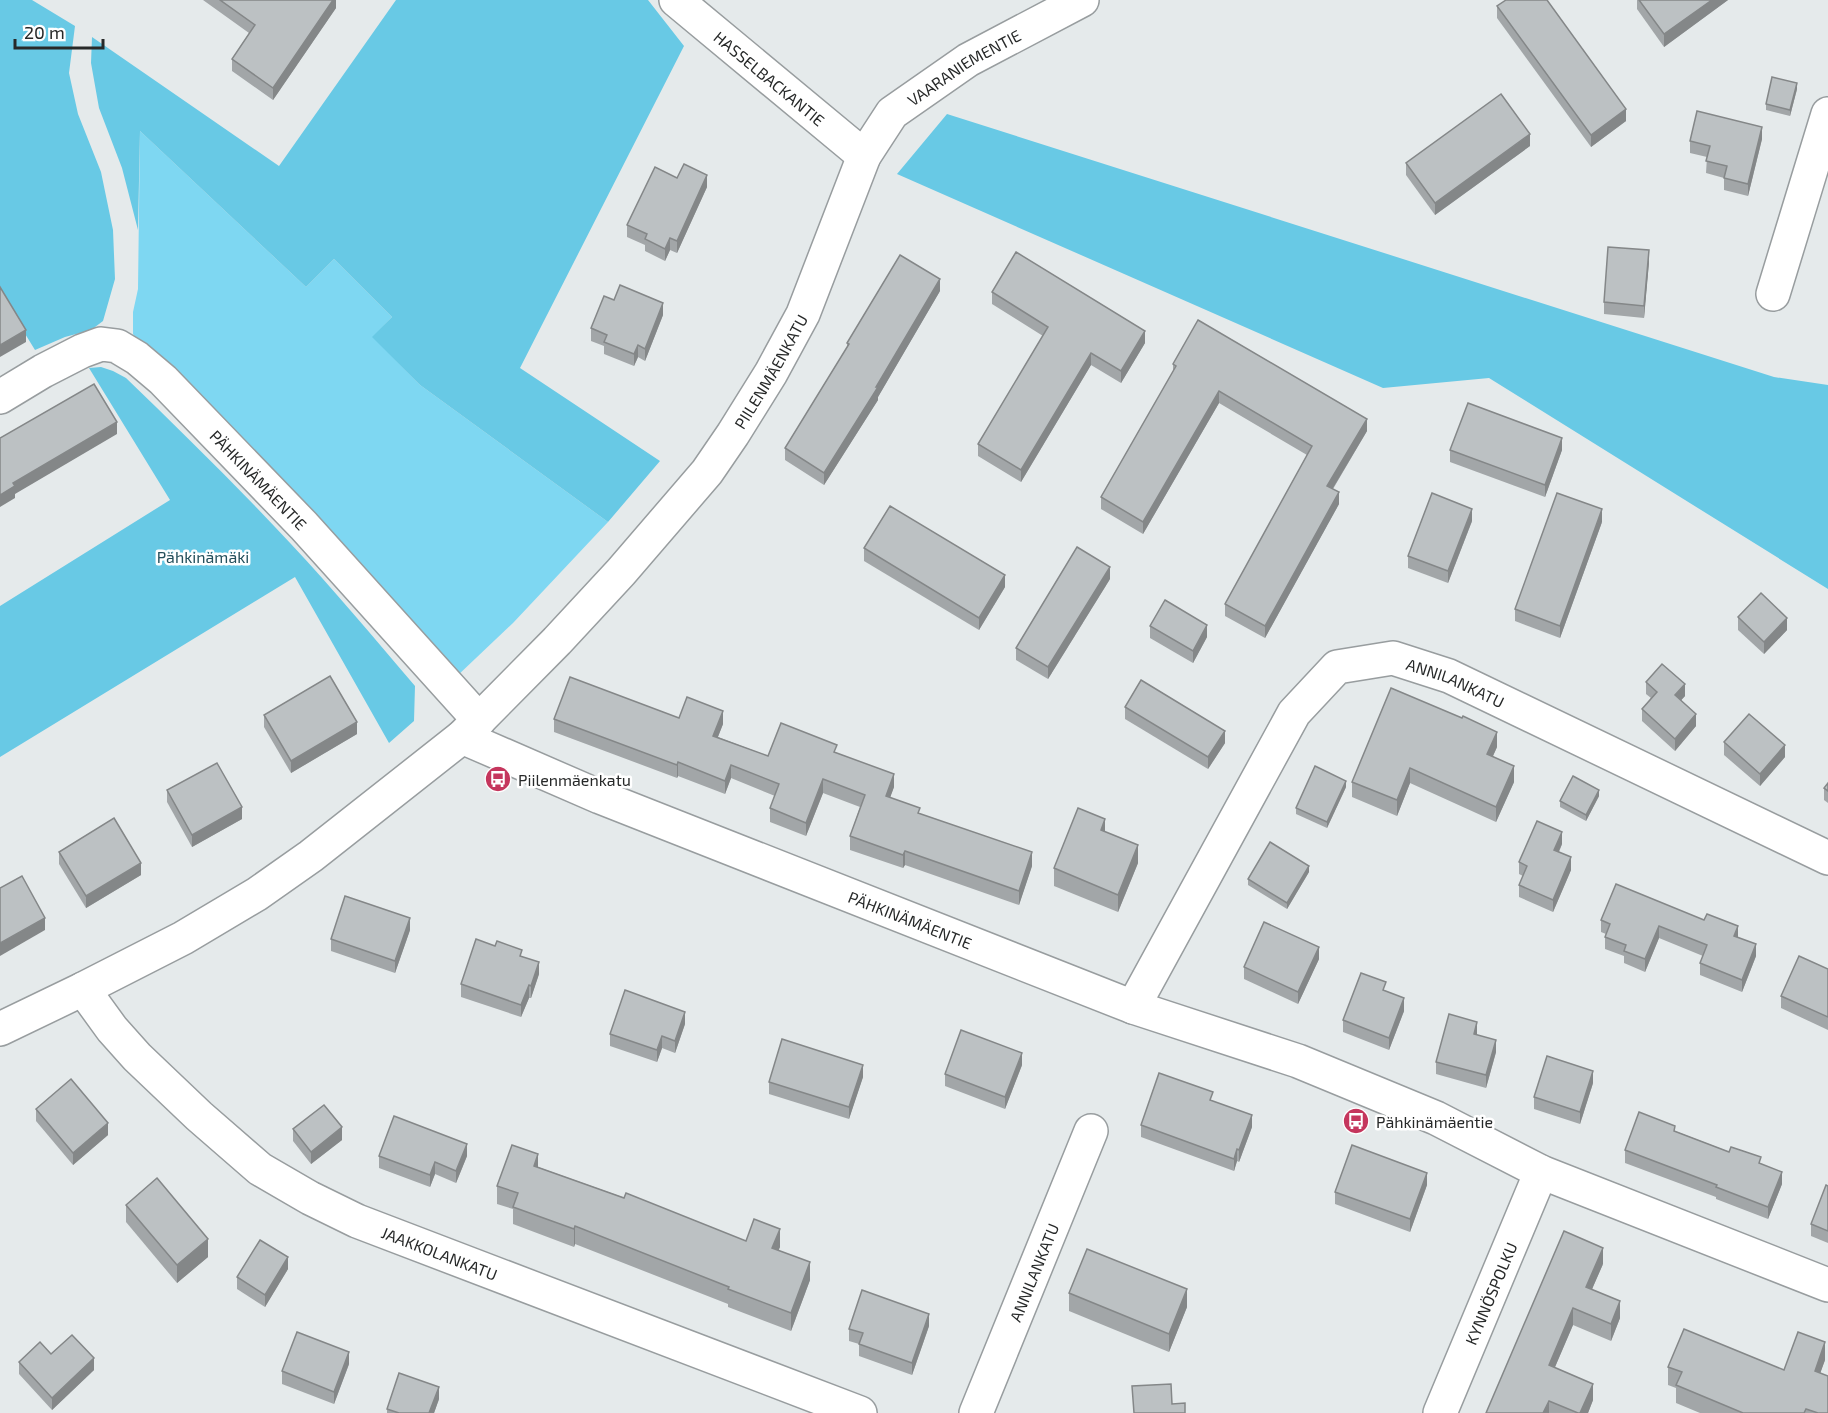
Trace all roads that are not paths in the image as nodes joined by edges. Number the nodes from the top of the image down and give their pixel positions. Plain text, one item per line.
1 (676, 0) edge
2 (1083, 0) edge
3 (1828, 114) edge
4 (864, 156) junction
5 (1773, 294) dead end
6 (0, 397) edge
7 (470, 728) junction
8 (1828, 858) edge
9 (83, 989) junction
10 (1133, 1007) junction
11 (0, 1029) edge
12 (1091, 1131) dead end
13 (1541, 1172) junction
14 (1828, 1286) edge
15 (860, 1413) edge
16 (976, 1413) edge
17 (1440, 1413) edge

1 - 4 street, HASSELBACKANTIE
2 - 4 street, VAARANIEMENTIE
3 - 5 street
4 - 7 street, PIILENMÄENKATU
6 - 7 street, PÄHKINÄMÄENTIE
7 - 9 street, PIILENMÄENKATU
7 - 10 street, PÄHKINÄMÄENTIE
8 - 10 street, ANNILANKATU
9 - 11 street, PIILENMÄENKATU
9 - 15 street, JAAKKOLANKATU
10 - 13 street, PÄHKINÄMÄENTIE
12 - 16 street, ANNILANKATU
13 - 14 street, PÄHKINÄMÄENTIE
13 - 17 street, KYNNÖSPOLKU

